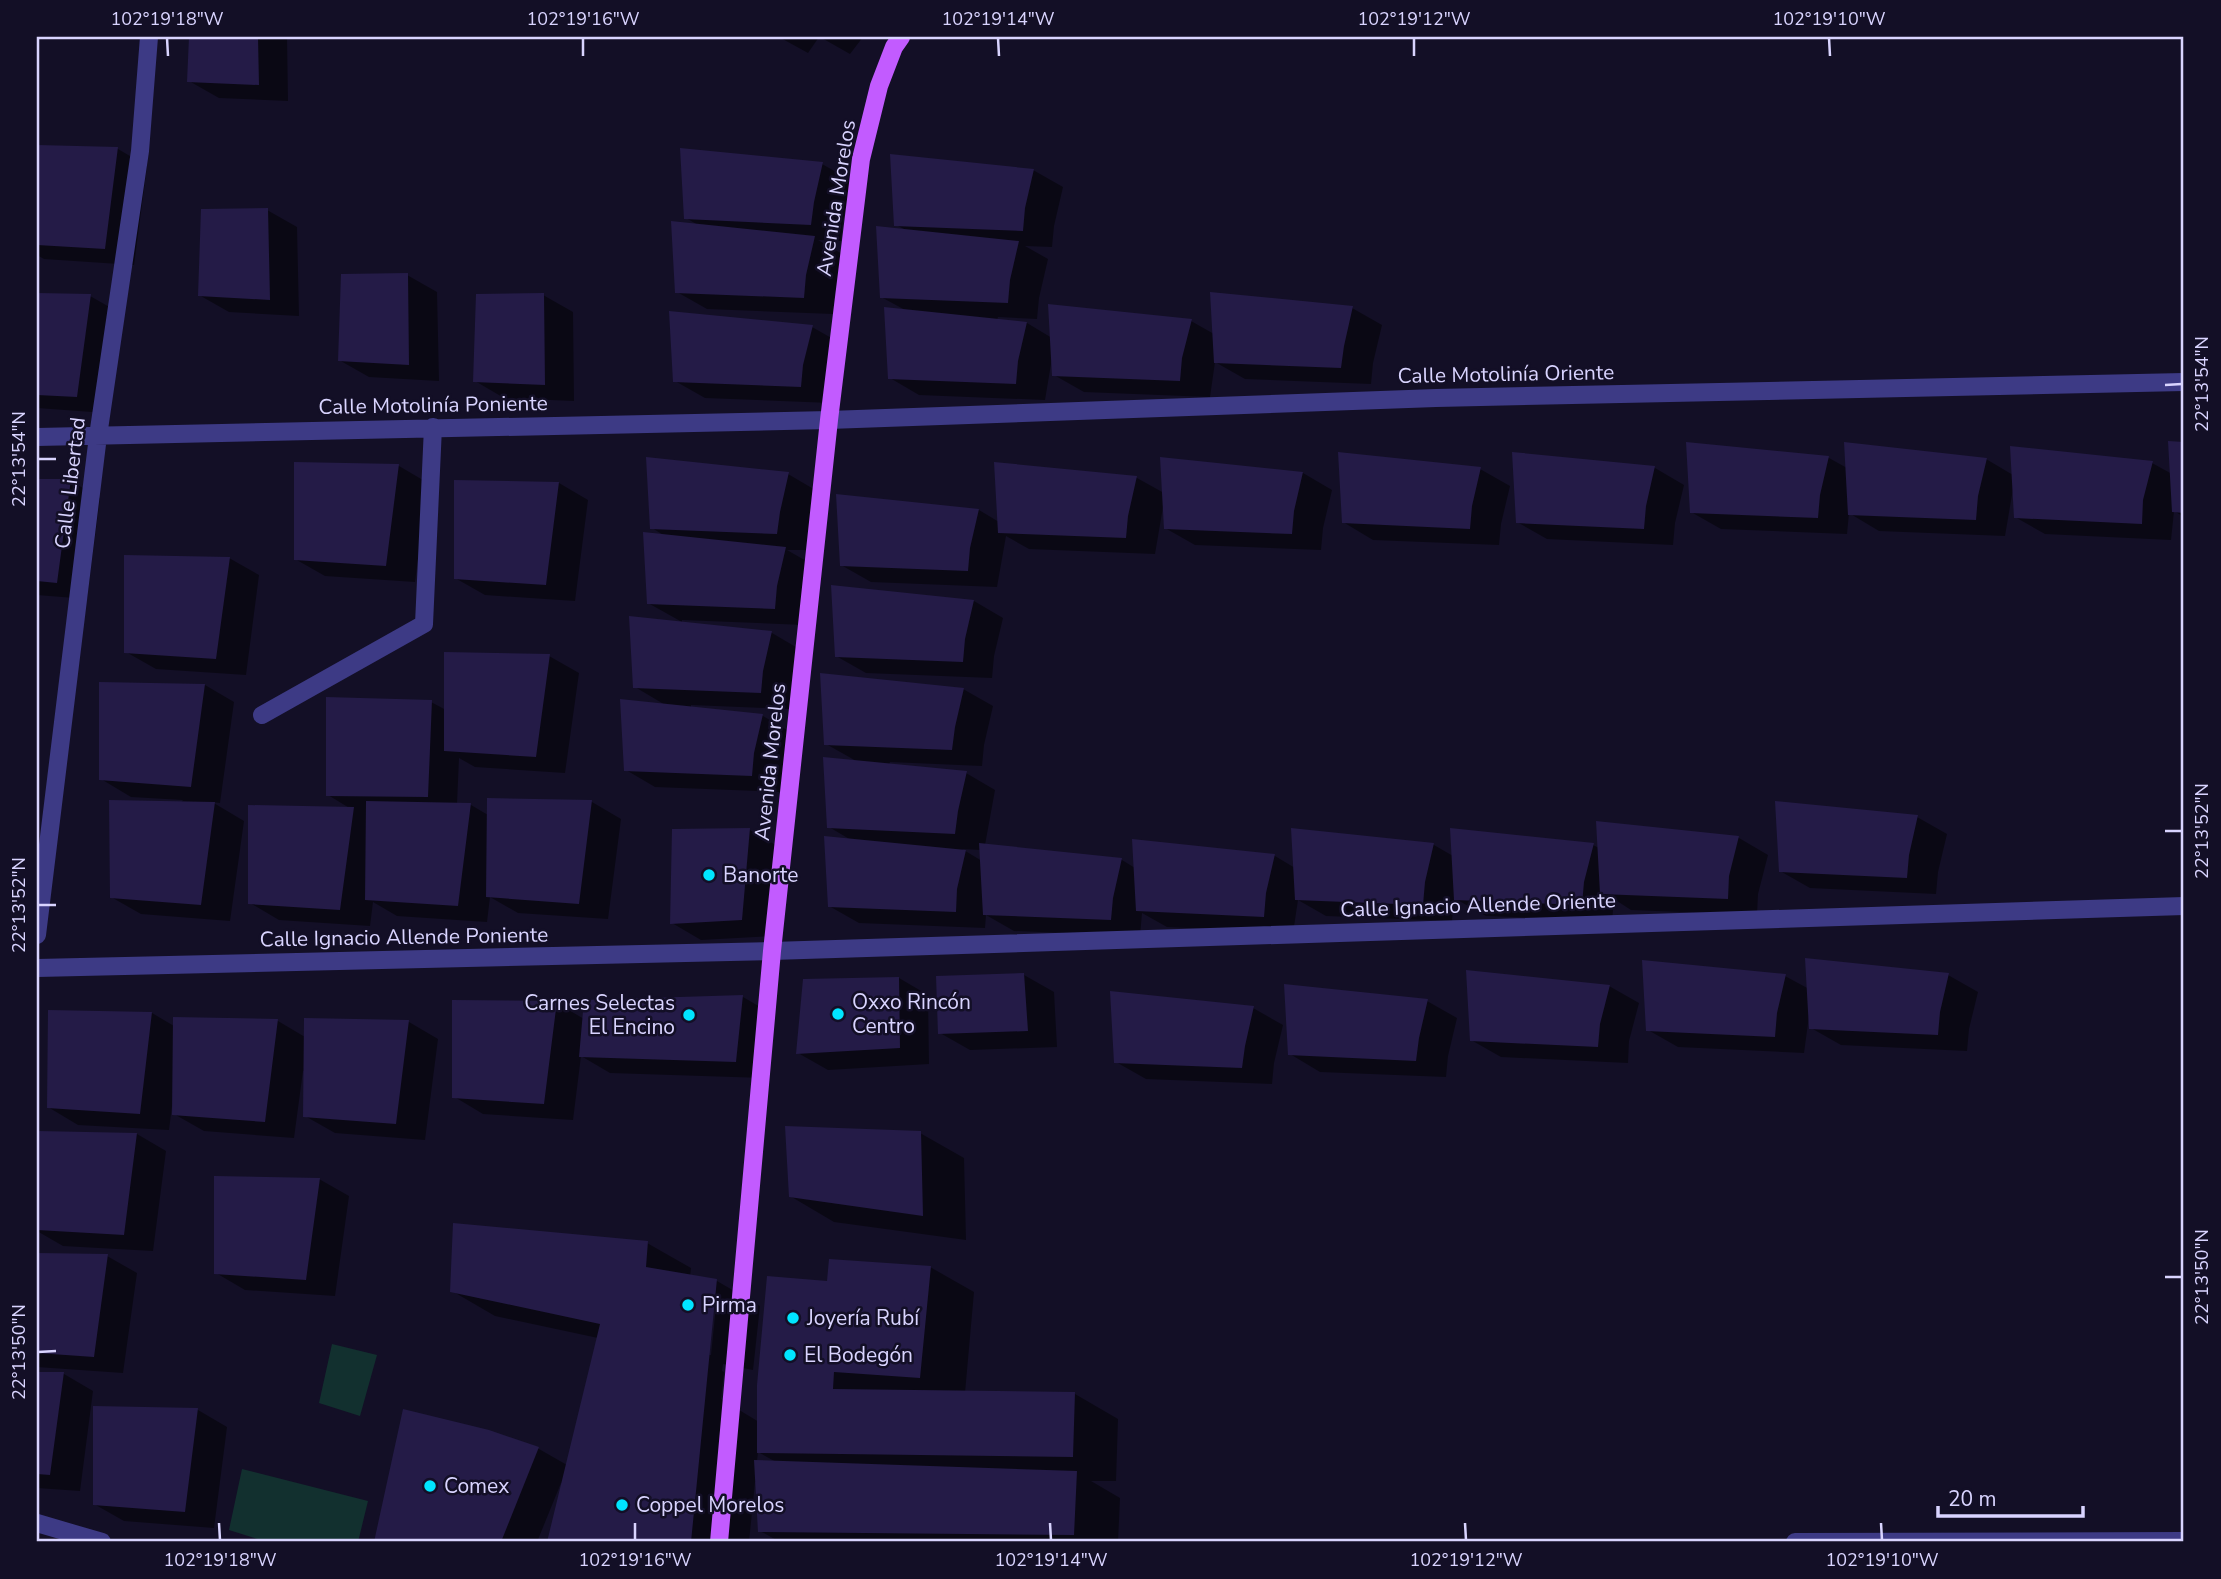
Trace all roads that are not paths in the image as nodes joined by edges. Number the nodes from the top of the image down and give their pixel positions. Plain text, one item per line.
1 (149, 37) edge
2 (901, 37) edge
3 (2184, 382) edge
4 (830, 420) junction
5 (433, 428) junction
6 (98, 436) junction
7 (37, 438) edge
8 (262, 715) dead end
9 (2184, 905) edge
10 (37, 935) edge
11 (772, 951) junction
12 (37, 968) edge
13 (37, 1523) edge
14 (2184, 1541) edge
15 (102, 1542) edge
16 (719, 1542) edge
17 (1795, 1542) edge

1 - 6 street, Calle Libertad
2 - 4 main road, Avenida Morelos
3 - 4 street, Calle Motolinía Oriente
4 - 5 street, Calle Motolinía Poniente
4 - 11 main road, Avenida Morelos
5 - 6 street, Calle Motolinía Poniente
5 - 8 street
6 - 7 street, Calle Motolinía Poniente
6 - 10 street, Calle Libertad
9 - 11 street, Calle Ignacio Allende Oriente
11 - 12 street, Calle Ignacio Allende Poniente
11 - 16 main road, Avenida Morelos
13 - 15 street
14 - 17 street

